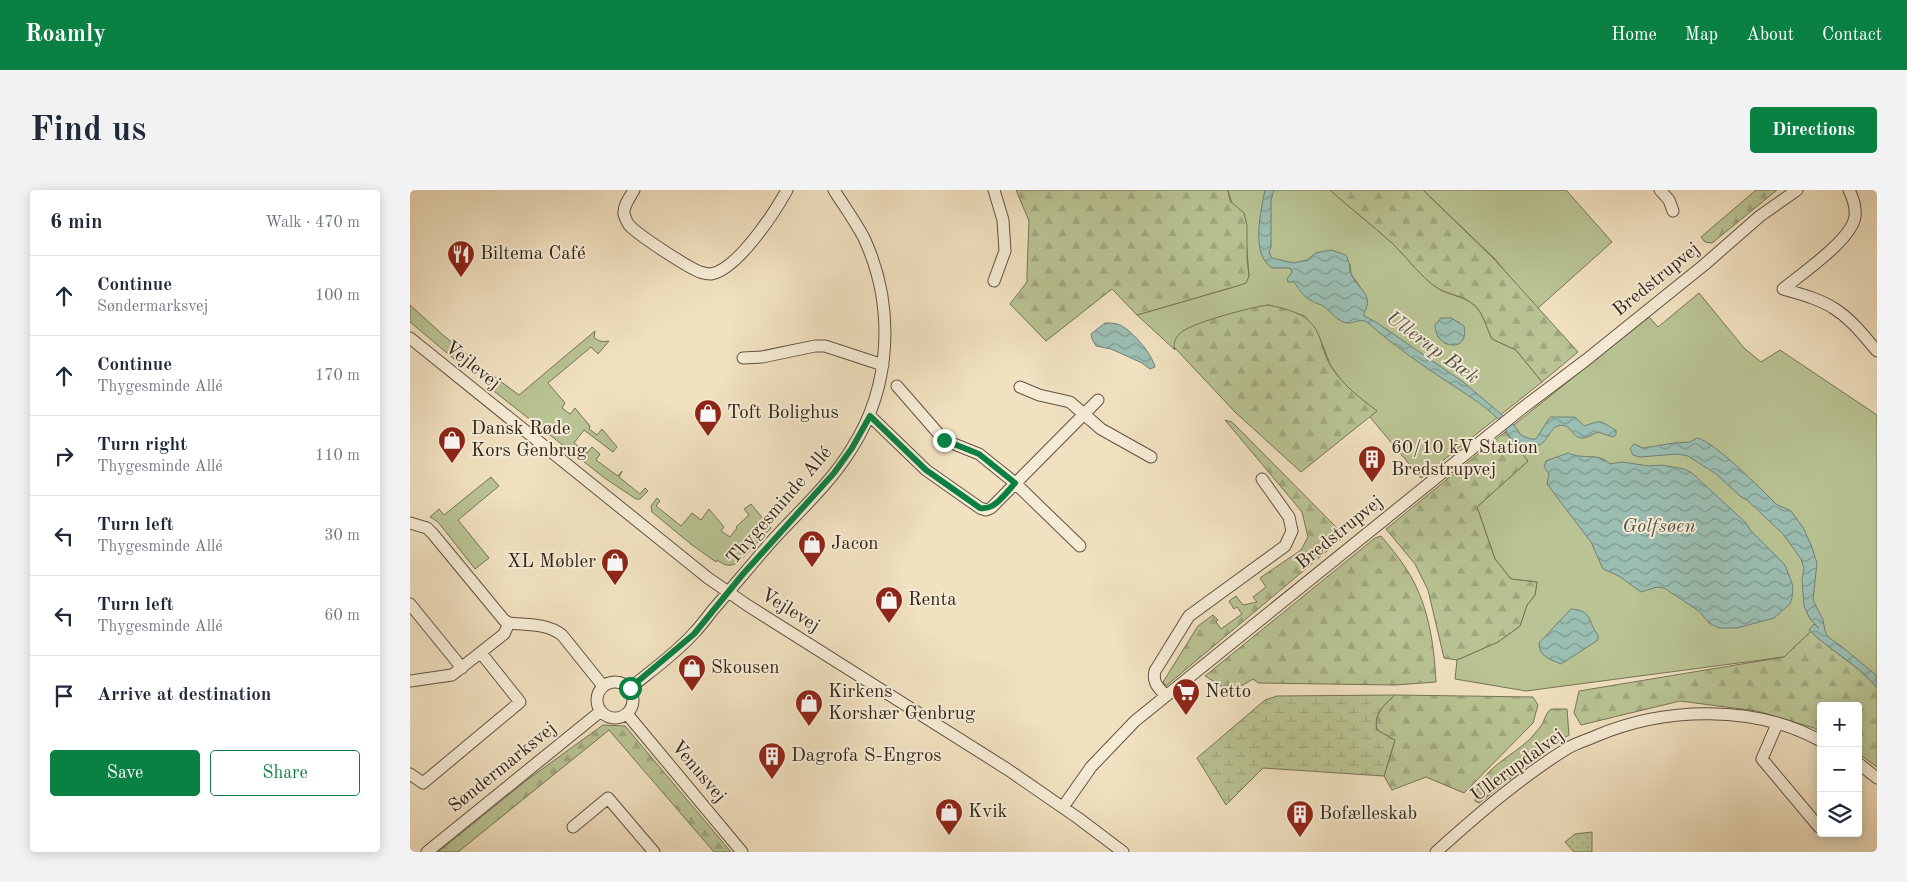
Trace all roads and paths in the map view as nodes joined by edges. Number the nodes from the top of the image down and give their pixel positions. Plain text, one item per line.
1 (634, 190) edge
2 (787, 190) edge
3 (834, 190) edge
4 (994, 190) edge
5 (1660, 190) edge
6 (1796, 190) edge
7 (1849, 190) edge
8 (1673, 211) dead end
9 (994, 281) dead end
10 (410, 338) edge
11 (1877, 351) edge
12 (743, 358) dead end
13 (883, 365) junction
14 (897, 386) dead end
15 (1020, 387) dead end
16 (1098, 400) dead end
17 (1084, 414) junction
18 (870, 416) junction
19 (1151, 457) dead end
20 (1262, 479) dead end
21 (1015, 483) junction
22 (410, 523) edge
23 (1080, 546) dead end
24 (728, 592) junction
25 (410, 604) edge
26 (509, 623) junction
27 (481, 653) junction
28 (462, 668) junction
29 (410, 681) edge
30 (601, 684) junction
31 (630, 688) junction
32 (1166, 696) junction
33 (601, 711) junction
34 (627, 714) junction
35 (1777, 724) junction
36 (1817, 739) edge
37 (1862, 766) edge
38 (410, 774) edge
39 (1877, 778) edge
40 (1063, 807) junction
41 (1817, 825) edge
42 (573, 827) dead end
43 (427, 852) edge
44 (654, 852) edge
45 (742, 852) edge
46 (1123, 852) edge
47 (1436, 852) edge

1 - 2 street
3 - 13 street, Thygesminde Allé
4 - 9 street
5 - 8 street
6 - 32 street, Bredstrupvej
7 - 11 street
10 - 24 street, Vejlevej
12 - 13 street
13 - 18 street, Thygesminde Allé
14 - 21 street
15 - 17 street
16 - 17 street
17 - 19 street
17 - 21 street
18 - 21 street
18 - 24 street, Thygesminde Allé
20 - 32 street
21 - 23 street
22 - 26 street
24 - 31 street
24 - 40 street, Vejlevej
25 - 28 street
26 - 27 street
26 - 30 street
27 - 28 street
27 - 38 street
28 - 29 street
30 - 31 street
30 - 33 street
31 - 34 street
32 - 40 street, Bredstrupvej
33 - 34 street
33 - 43 street, Søndermarksvej
34 - 45 street, Venusvej
35 - 36 street, Ullerupdalvej
35 - 41 street
35 - 47 street, Ullerupdalvej
37 - 39 street
40 - 46 street, Vejlevej
42 - 44 street

